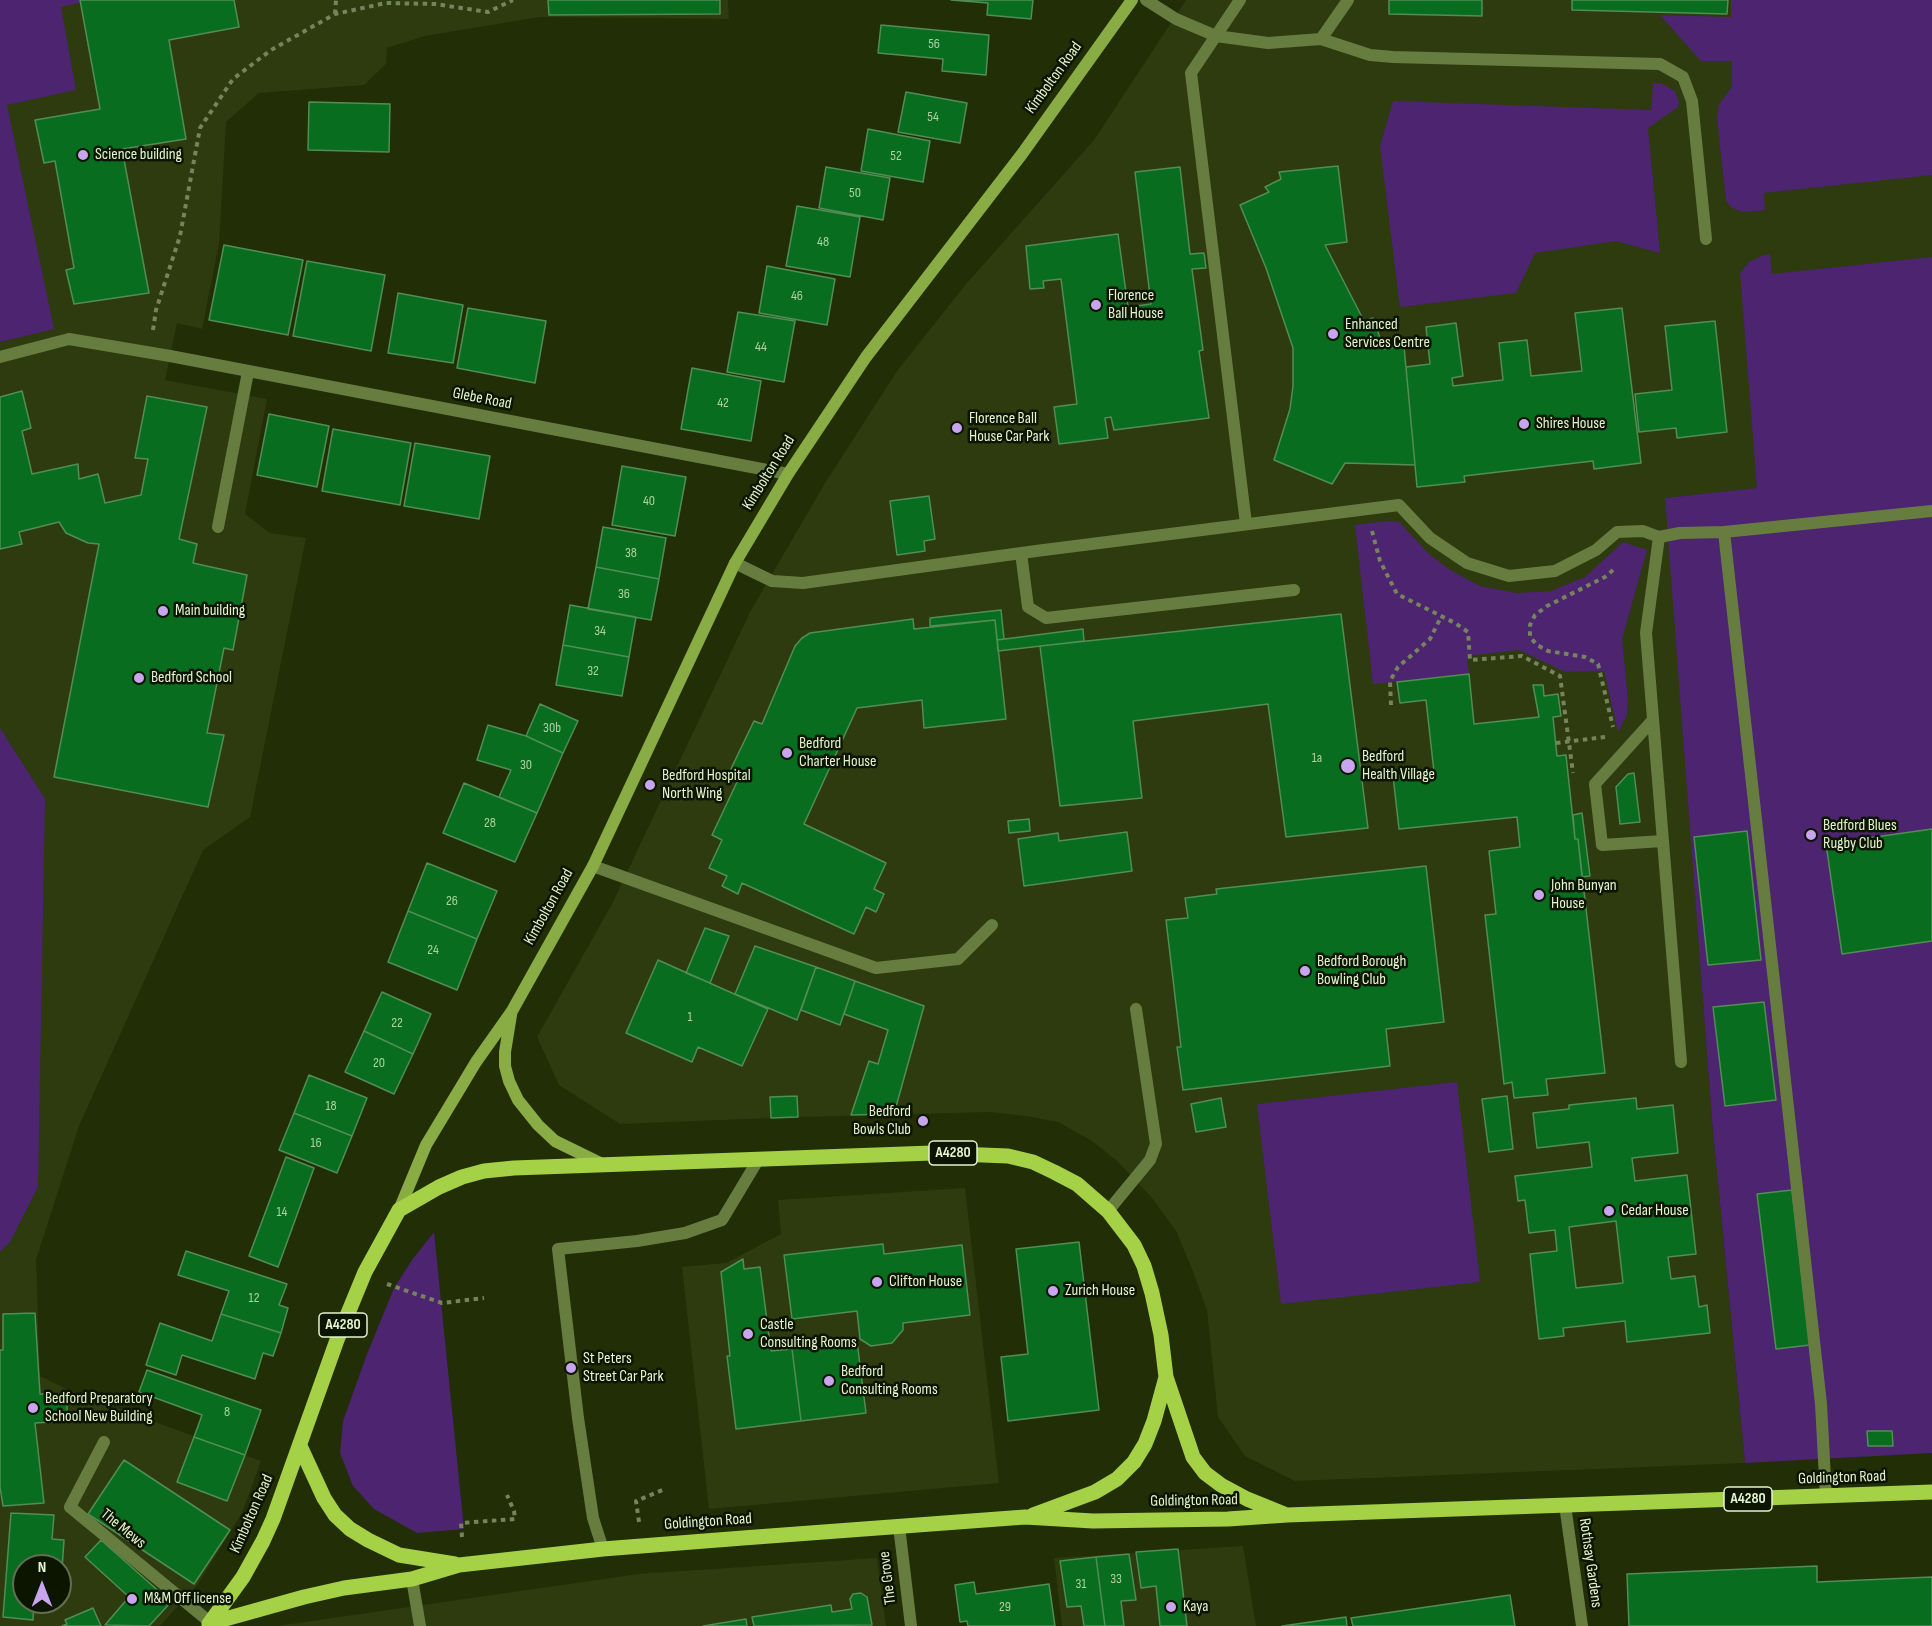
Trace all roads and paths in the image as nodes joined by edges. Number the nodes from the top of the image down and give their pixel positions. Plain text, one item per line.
1 (336, 0) edge
2 (513, 0) edge
3 (1132, 0) edge
4 (1146, 0) edge
5 (1240, 0) edge
6 (1348, 0) edge
7 (335, 14) junction
8 (1216, 36) junction
9 (1321, 39) junction
10 (1706, 239) dead end
11 (150, 352) junction
12 (0, 357) edge
13 (248, 372) junction
14 (788, 474) junction
15 (1369, 509) junction
16 (1932, 511) edge
17 (1246, 524) junction
18 (218, 527) dead end
19 (1626, 531) junction
20 (1724, 532) junction
21 (1659, 537) junction
22 (1021, 553) junction
23 (735, 563) junction
24 (1294, 590) dead end
25 (1441, 617) junction
26 (1391, 705) dead end
27 (1652, 721) junction
28 (1568, 741) junction
29 (1556, 742) dead end
30 (1574, 783) dead end
31 (1662, 841) junction
32 (592, 866) junction
33 (992, 925) dead end
34 (1136, 1009) dead end
35 (512, 1011) junction
36 (1681, 1062) dead end
37 (758, 1160) junction
38 (603, 1165) junction
39 (399, 1210) junction
40 (1108, 1210) junction
41 (387, 1284) dead end
42 (484, 1298) dead end
43 (1166, 1377) junction
44 (104, 1442) dead end
45 (300, 1446) junction
46 (665, 1489) dead end
47 (1932, 1492) edge
48 (507, 1495) dead end
49 (1826, 1497) junction
50 (1565, 1505) junction
51 (1287, 1515) junction
52 (1025, 1517) junction
53 (639, 1522) dead end
54 (899, 1526) junction
55 (462, 1537) dead end
56 (603, 1549) junction
57 (459, 1565) junction
58 (412, 1579) junction
59 (209, 1624) edge
60 (420, 1626) edge
61 (911, 1626) edge
62 (1582, 1626) edge

1 - 7 path
2 - 7 path
3 - 14 main road, Kimbolton Road
4 - 8 street
5 - 8 street
6 - 9 street
7 - 11 path
8 - 9 street
8 - 17 street
9 - 10 street
11 - 12 street, Glebe Road
11 - 13 street, Glebe Road
13 - 14 street, Glebe Road
13 - 18 street
14 - 23 main road, Kimbolton Road
15 - 17 street
15 - 19 street
15 - 25 path
16 - 20 street
17 - 22 street
19 - 21 street
19 - 28 path
20 - 21 street
20 - 49 street
21 - 27 street
22 - 23 street
22 - 24 street
23 - 32 main road, Kimbolton Road
25 - 26 path
25 - 28 path
27 - 31 street
27 - 31 street
28 - 29 path
28 - 30 path
31 - 36 street
32 - 33 street
32 - 35 main road, Kimbolton Road
34 - 40 street
35 - 38 main road, Kimbolton Road
35 - 39 main road, Kimbolton Road
37 - 38 main road, A4280
37 - 40 main road, A4280
37 - 56 street
38 - 39 main road, A4280
39 - 45 main road, A4280
40 - 43 main road, A4280
41 - 42 path
43 - 51 main road, A4280
43 - 52 main road, A4280
44 - 59 street, The Mews
45 - 57 main road, Goldington Road
45 - 59 main road, Kimbolton Road / A4280
46 - 53 path
47 - 49 main road, Goldington Road / A4280
48 - 55 path
49 - 50 main road, Goldington Road / A4280
50 - 51 main road, Goldington Road / A4280
50 - 62 street, Rothsay Gardens
51 - 52 main road, Goldington Road / A4280
52 - 54 main road, Goldington Road / A4280
54 - 56 main road, Goldington Road / A4280
54 - 61 street, The Grove
56 - 57 main road, Goldington Road / A4280
57 - 58 main road, Goldington Road / A4280
58 - 59 main road, Goldington Road / A4280
58 - 60 street

